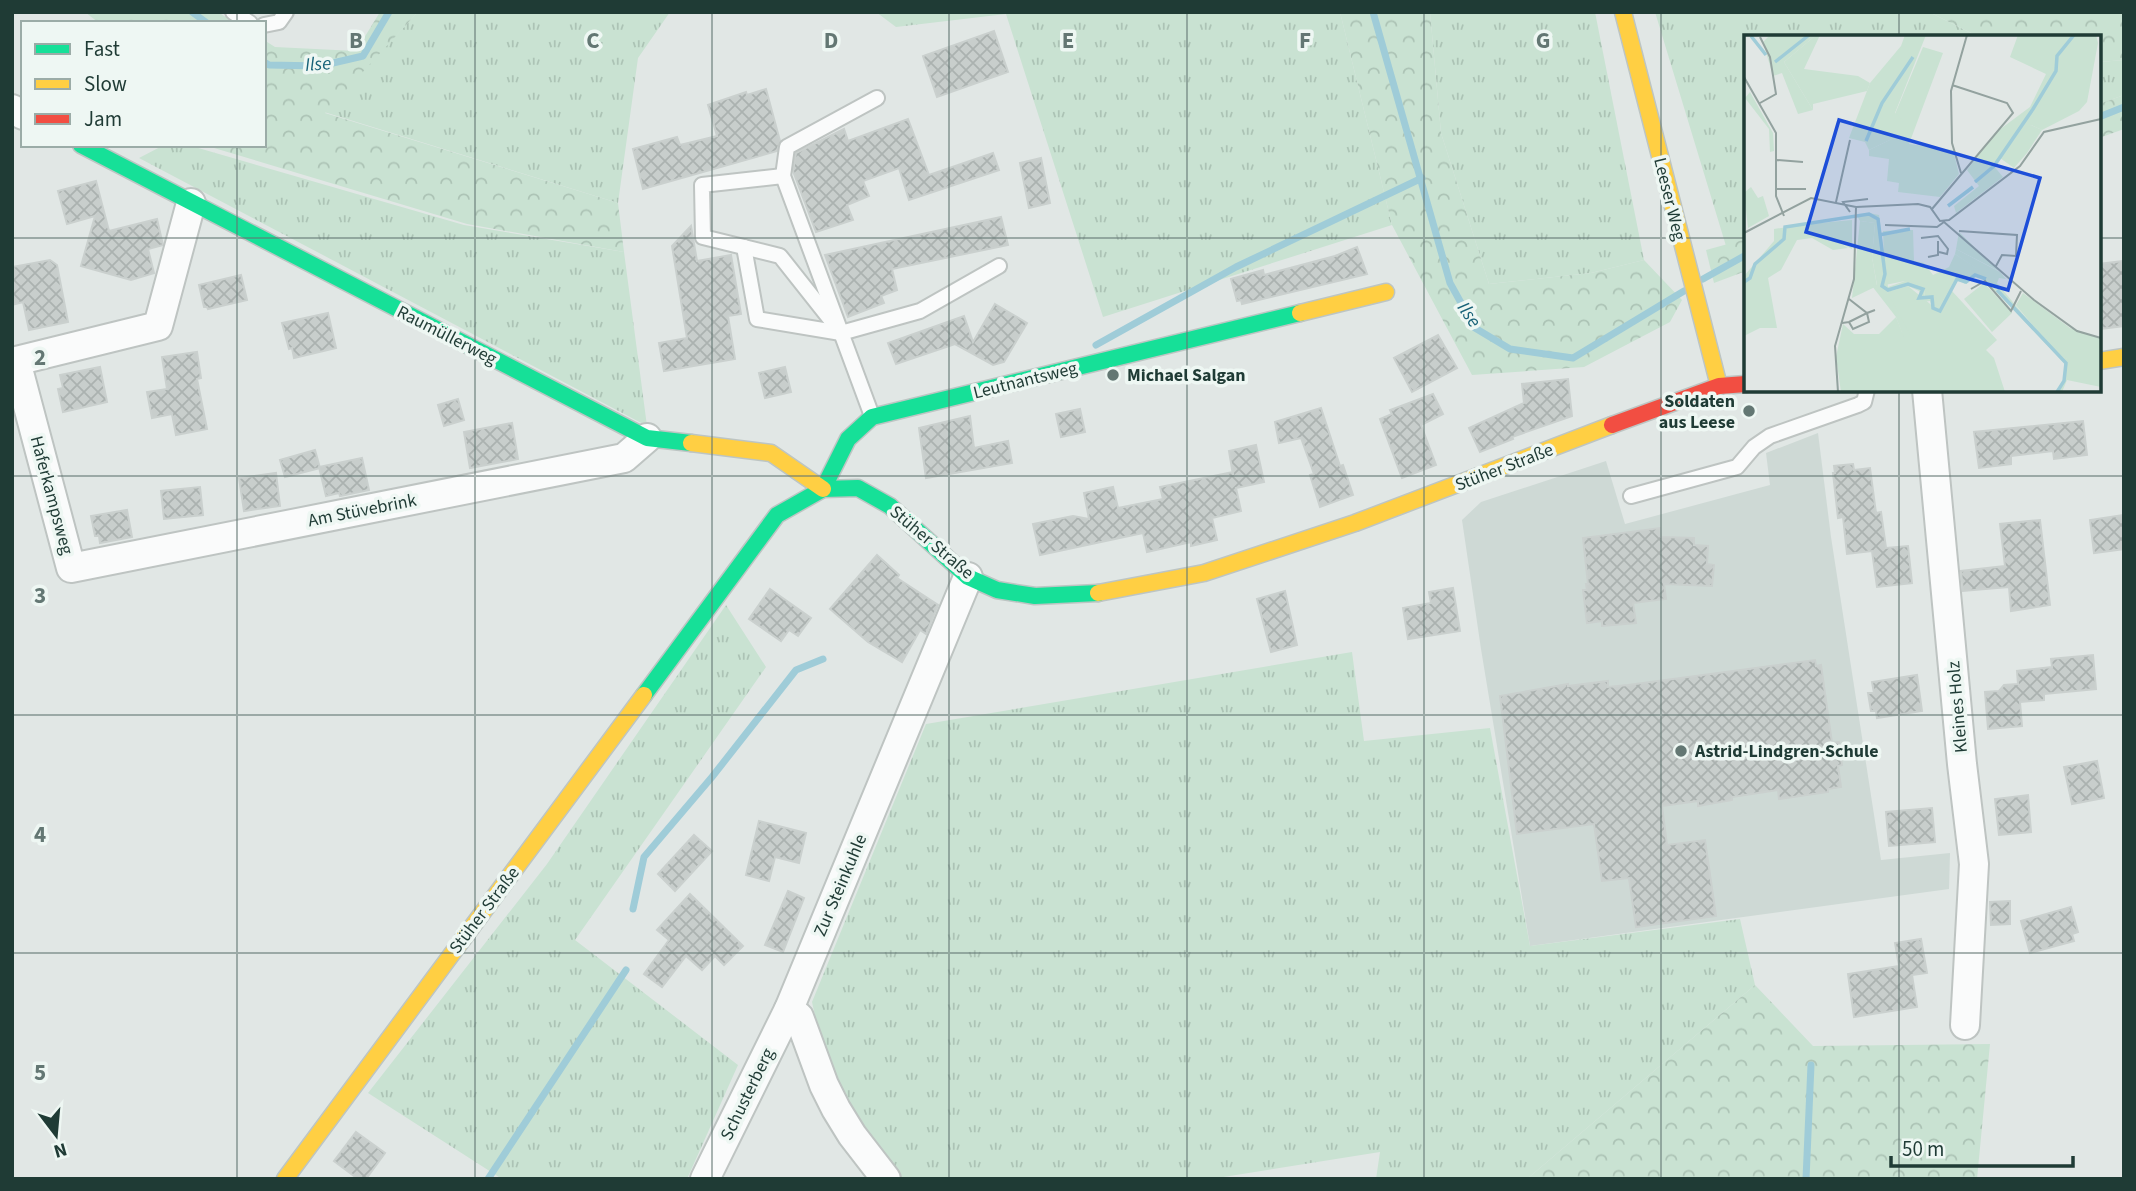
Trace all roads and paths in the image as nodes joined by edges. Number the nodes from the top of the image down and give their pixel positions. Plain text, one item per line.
1 (286, 12) edge
2 (1623, 12) edge
3 (266, 25) edge
4 (877, 98) dead end
5 (85, 147) edge
6 (783, 176) junction
7 (191, 203) junction
8 (744, 247) junction
9 (999, 266) dead end
10 (1386, 292) dead end
11 (841, 333) junction
12 (2124, 357) edge
13 (2101, 361) edge
14 (1744, 384) edge
15 (1718, 386) junction
16 (1866, 392) edge
17 (1927, 392) edge
18 (872, 417) junction
19 (647, 438) junction
20 (822, 489) junction
21 (1631, 496) dead end
22 (71, 568) joint
23 (968, 577) junction
24 (997, 590) junction
25 (1124, 590) junction
26 (1009, 605) dead end
27 (1098, 606) dead end
28 (789, 1009) junction
29 (1965, 1025) dead end
30 (285, 1179) edge
31 (705, 1179) edge
32 (887, 1179) edge

1 - 3 lane
2 - 15 main road, Leeser Weg
4 - 6 lane
5 - 7 main road, Raumüllerweg
6 - 8 lane
6 - 11 lane
7 - 19 main road, Raumüllerweg
7 - 22 street, Haferkampsweg
8 - 11 lane
8 - 11 lane
9 - 11 lane
10 - 18 main road, Leutnantsweg
11 - 18 lane
12 - 13 main road
14 - 15 main road, Stüher Straße
15 - 25 main road, Stüher Straße
16 - 21 lane
17 - 29 street, Kleines Holz
18 - 20 main road
19 - 20 main road, Raumüllerweg
19 - 22 street, Am Stüvebrink
20 - 23 main road, Stüher Straße
20 - 30 main road, Stüher Straße
23 - 24 main road, Stüher Straße
23 - 28 street, Zur Steinkuhle
24 - 25 main road, Stüher Straße
24 - 26 lane
25 - 27 lane
28 - 31 street, Schusterberg
28 - 32 street

